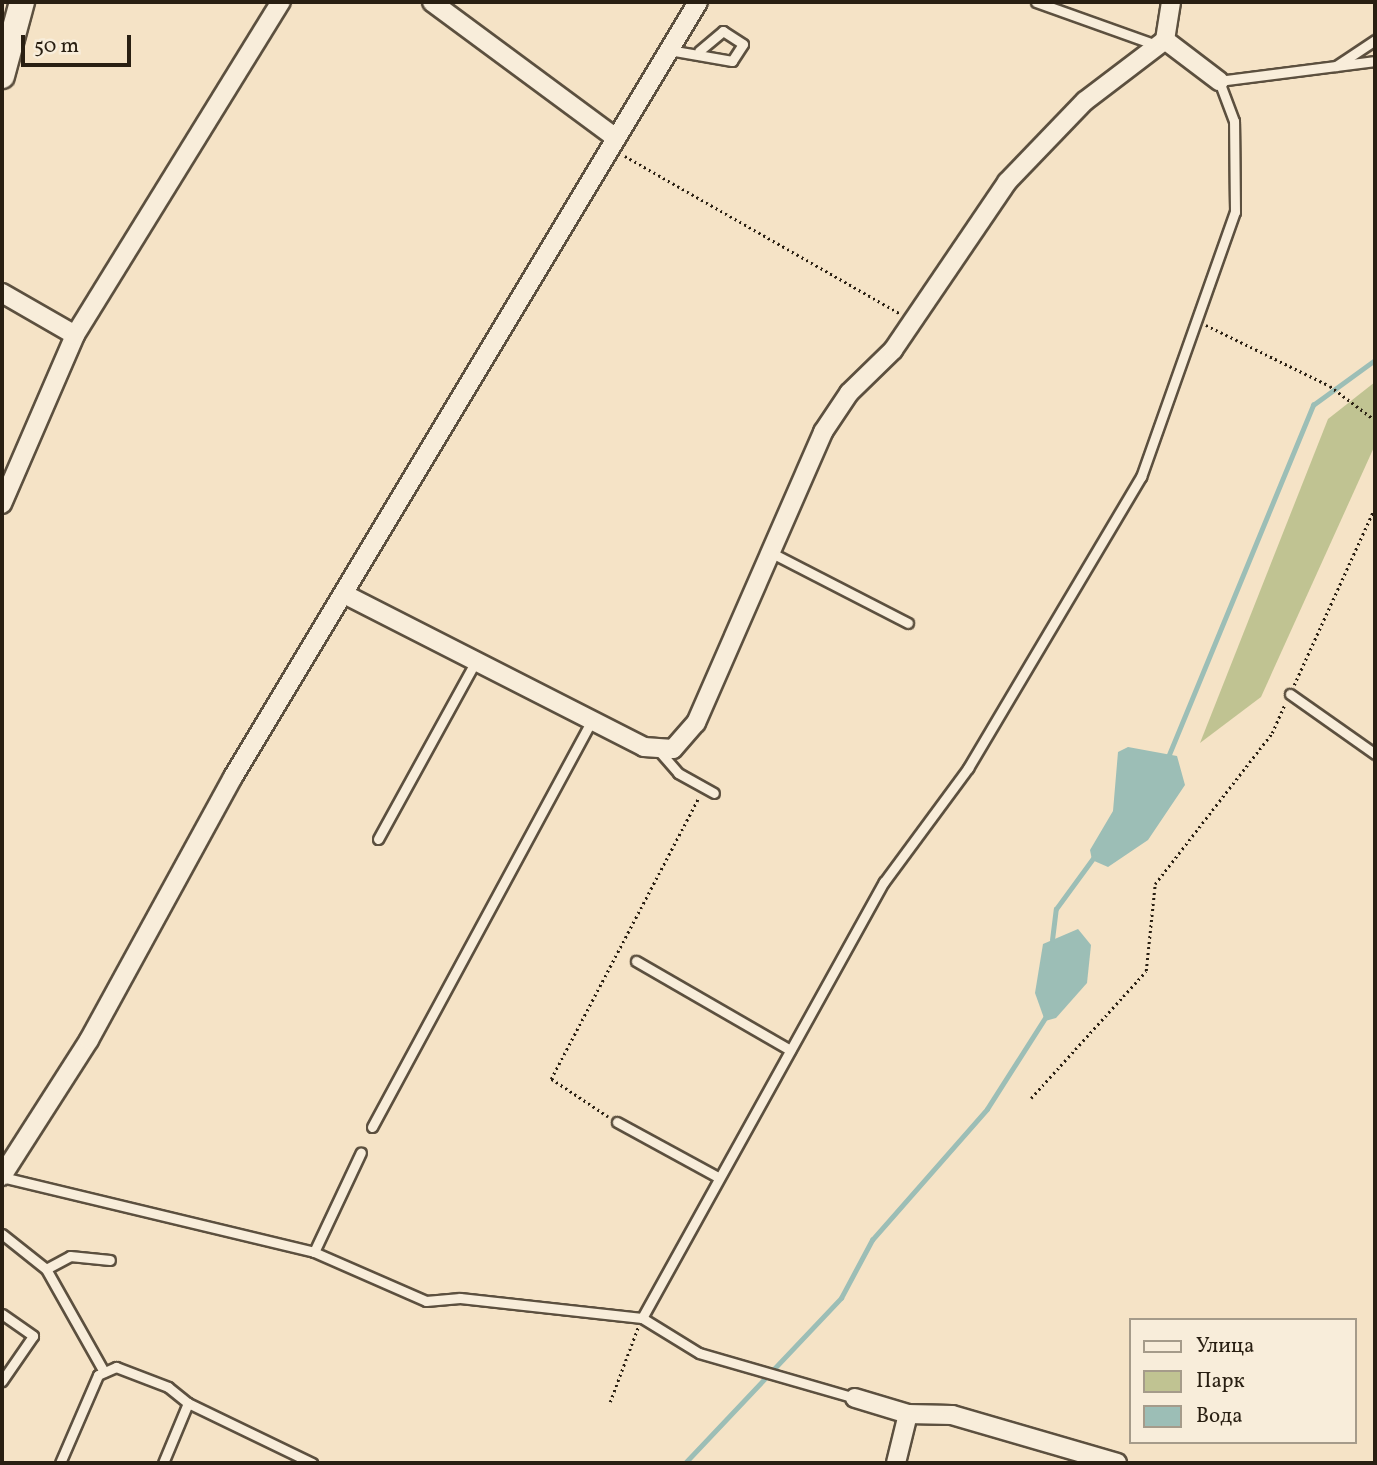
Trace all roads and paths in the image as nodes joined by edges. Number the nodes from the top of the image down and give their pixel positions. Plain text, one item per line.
1 (22, 2) edge
2 (281, 2) edge
3 (432, 2) edge
4 (698, 2) edge
5 (1037, 2) edge
6 (1171, 2) edge
7 (8, 30) edge
8 (1375, 40) edge
9 (1160, 43) junction
10 (669, 50) junction
11 (699, 51) dead end
12 (1375, 61) edge
13 (1331, 69) junction
14 (2, 76) edge
15 (1219, 81) junction
16 (613, 143) junction
17 (2, 293) edge
18 (914, 321) junction
19 (1197, 321) junction
20 (75, 335) junction
21 (1375, 420) edge
22 (2, 504) edge
23 (1375, 507) edge
24 (770, 552) junction
25 (344, 594) junction
26 (908, 623) dead end
27 (476, 661) junction
28 (1290, 694) junction
29 (592, 720) junction
30 (660, 752) junction
31 (1375, 754) edge
32 (697, 784) junction
33 (714, 793) dead end
34 (378, 839) dead end
35 (636, 961) dead end
36 (790, 1050) junction
37 (1031, 1098) dead end
38 (617, 1122) joint
39 (372, 1127) dead end
40 (361, 1152) dead end
41 (2, 1176) edge
42 (718, 1177) junction
43 (2, 1234) edge
44 (314, 1252) junction
45 (110, 1260) dead end
46 (46, 1269) junction
47 (2, 1314) edge
48 (642, 1318) junction
49 (104, 1372) junction
50 (2, 1381) edge
51 (855, 1398) joint
52 (610, 1402) dead end
53 (188, 1403) junction
54 (908, 1414) junction
55 (60, 1463) edge
56 (163, 1463) edge
57 (312, 1463) edge
58 (896, 1463) edge
59 (1117, 1463) edge

1 - 7 street
2 - 20 street
3 - 16 street
4 - 10 street
5 - 9 lane
6 - 9 street
7 - 14 street
8 - 13 lane
9 - 15 street
9 - 18 street
10 - 11 lane
10 - 16 street
12 - 13 lane
13 - 15 lane
15 - 19 lane
16 - 18 path
16 - 25 street
17 - 20 street
18 - 24 street
19 - 21 path
19 - 36 lane
20 - 22 street
23 - 28 path
24 - 26 lane
24 - 30 street
25 - 27 street
25 - 41 street
27 - 29 street
27 - 34 lane
28 - 31 lane
28 - 37 path
29 - 30 street
29 - 39 lane
30 - 32 lane
32 - 33 lane
32 - 38 path
35 - 36 lane
36 - 42 lane
38 - 42 lane
40 - 44 lane
41 - 44 lane
42 - 48 lane
43 - 46 lane
44 - 48 lane
45 - 46 lane
46 - 49 lane
47 - 50 lane
48 - 51 lane
48 - 52 path
49 - 53 lane
49 - 55 lane
51 - 54 street
53 - 56 lane
53 - 57 lane
54 - 58 street
54 - 59 street

